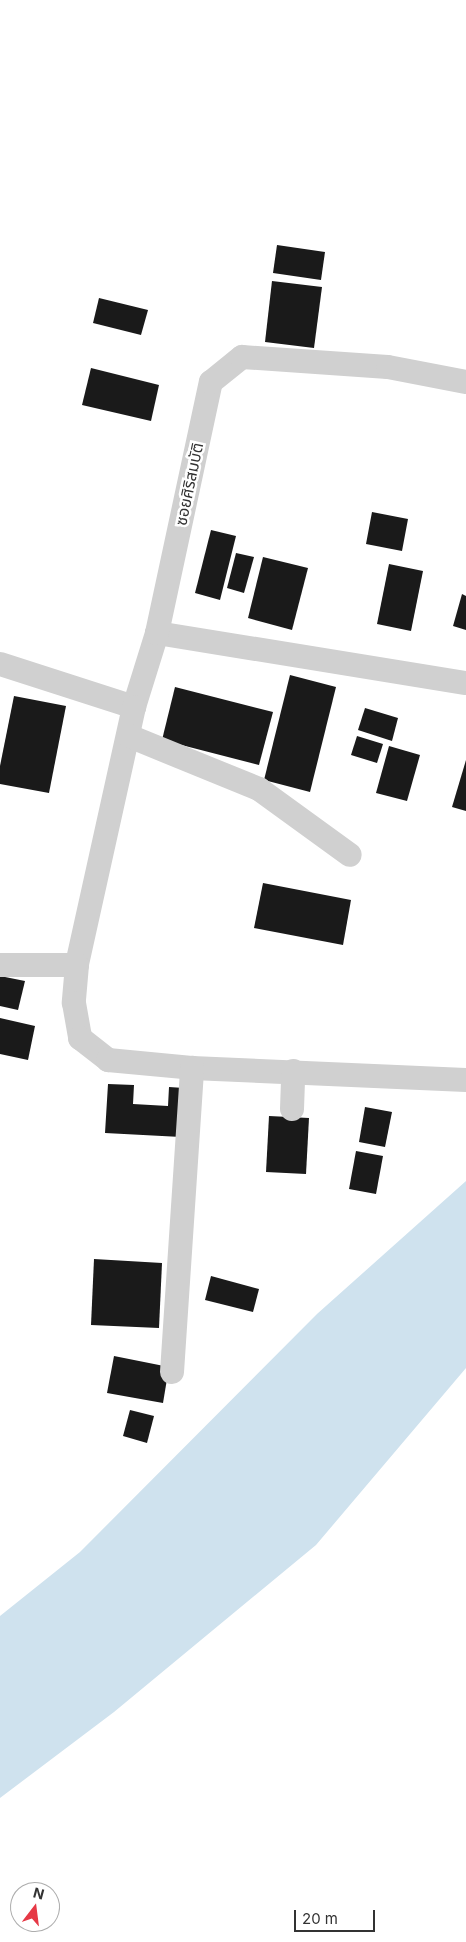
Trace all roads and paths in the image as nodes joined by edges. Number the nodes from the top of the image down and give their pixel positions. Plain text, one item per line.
1 (466, 382) edge
2 (157, 633) junction
3 (0, 664) edge
4 (466, 683) edge
5 (134, 707) junction
6 (129, 736) junction
7 (350, 855) dead end
8 (0, 965) edge
9 (77, 965) junction
10 (192, 1068) junction
11 (293, 1071) junction
12 (466, 1080) edge
13 (292, 1108) dead end
14 (172, 1372) dead end

1 - 2 street, ซอยศิริสมบัติ
2 - 4 street
2 - 5 street, ซอยศิริสมบัติ
3 - 5 street
5 - 6 street, ซอยศิริสมบัติ
6 - 7 street
6 - 9 street, ซอยศิริสมบัติ
8 - 9 street
9 - 10 street, ซอยศิริสมบัติ
10 - 11 street, ซอยศิริสมบัติ
10 - 14 street
11 - 12 street, ซอยศิริสมบัติ
11 - 13 street

